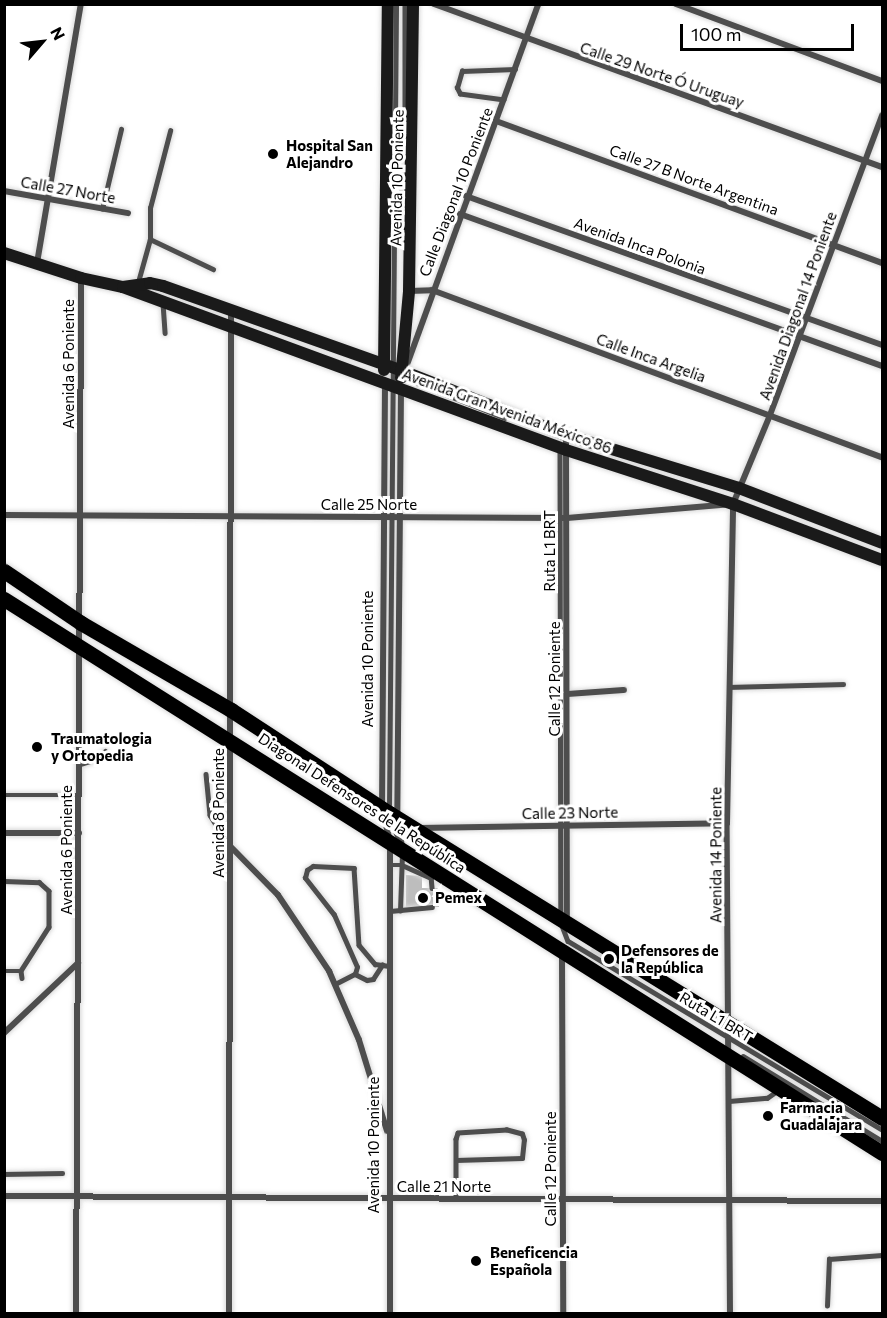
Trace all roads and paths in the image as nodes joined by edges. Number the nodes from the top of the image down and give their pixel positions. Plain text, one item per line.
1 (81, 4) edge
2 (388, 4) edge
3 (396, 4) edge
4 (405, 4) edge
5 (414, 4) edge
6 (434, 4) edge
7 (538, 4) edge
8 (675, 4) edge
9 (525, 40) junction
10 (515, 69) junction
11 (882, 81) edge
12 (504, 100) junction
13 (882, 115) edge
14 (496, 121) junction
15 (121, 129) dead end
16 (170, 131) dead end
17 (866, 161) junction
18 (882, 167) edge
19 (4, 191) edge
20 (466, 196) junction
21 (49, 199) junction
22 (102, 209) junction
23 (128, 213) dead end
24 (460, 214) junction
25 (150, 239) junction
26 (832, 244) junction
27 (4, 253) edge
28 (37, 263) junction
29 (882, 263) edge
30 (213, 269) dead end
31 (81, 278) junction
32 (136, 288) junction
33 (432, 290) junction
34 (409, 291) junction
35 (163, 303) junction
36 (231, 312) junction
37 (805, 319) junction
38 (233, 328) junction
39 (165, 333) dead end
40 (799, 337) junction
41 (882, 345) edge
42 (882, 366) edge
43 (397, 377) junction
44 (770, 415) junction
45 (566, 435) junction
46 (563, 449) junction
47 (882, 457) edge
48 (739, 488) junction
49 (732, 504) junction
50 (4, 515) edge
51 (82, 516) junction
52 (232, 516) junction
53 (385, 517) junction
54 (395, 518) junction
55 (564, 518) junction
56 (882, 543) edge
57 (882, 560) edge
58 (4, 571) edge
59 (4, 599) edge
60 (81, 623) junction
61 (80, 650) junction
62 (843, 684) dead end
63 (729, 687) junction
64 (624, 690) dead end
65 (567, 694) junction
66 (231, 710) junction
67 (231, 741) junction
68 (105, 751) dead end
69 (80, 764) junction
70 (206, 774) dead end
71 (4, 795) edge
72 (79, 795) junction
73 (389, 813) junction
74 (727, 823) junction
75 (564, 825) junction
76 (413, 828) junction
77 (4, 833) edge
78 (79, 833) junction
79 (231, 848) junction
80 (399, 850) junction
81 (390, 865) junction
82 (431, 873) junction
83 (4, 881) edge
84 (432, 888) dead end
85 (432, 908) dead end
86 (390, 911) junction
87 (400, 911) junction
88 (564, 922) junction
89 (562, 953) junction
90 (78, 963) junction
91 (386, 965) junction
92 (4, 971) edge
93 (21, 971) junction
94 (355, 974) junction
95 (22, 978) dead end
96 (335, 984) junction
97 (728, 1031) junction
98 (4, 1033) edge
99 (728, 1052) junction
100 (780, 1089) junction
101 (729, 1101) junction
102 (882, 1119) edge
103 (882, 1130) edge
104 (389, 1138) junction
105 (882, 1141) edge
106 (882, 1153) edge
107 (456, 1160) junction
108 (62, 1173) dead end
109 (4, 1174) edge
110 (4, 1196) edge
111 (76, 1196) junction
112 (230, 1197) junction
113 (389, 1198) junction
114 (456, 1198) junction
115 (563, 1199) junction
116 (729, 1200) junction
117 (882, 1201) edge
118 (882, 1255) edge
119 (826, 1306) dead end
120 (76, 1314) edge
121 (229, 1314) edge
122 (390, 1314) edge
123 (563, 1314) edge
124 (730, 1314) edge

1 - 21 street
2 - 43 street, Avenida 10 Poniente
3 - 43 lane
4 - 43 lane
5 - 34 street, Avenida 10 Poniente
6 - 9 street, Calle 29 Norte Ó Uruguay
7 - 9 street, Calle Diagonal 10 Poniente
8 - 11 street
9 - 10 street, Calle Diagonal 10 Poniente
9 - 17 street, Calle 29 Norte Ó Uruguay
10 - 12 street, Calle Diagonal 10 Poniente
10 - 12 lane
12 - 14 street, Calle Diagonal 10 Poniente
13 - 17 street, Avenida Diagonal 14 Poniente
14 - 20 street, Calle Diagonal 10 Poniente
14 - 26 street, Calle 27 B Norte Argentina
15 - 22 lane
16 - 25 lane
17 - 18 street, Calle 29 Norte Ó Uruguay
17 - 26 street, Avenida Diagonal 14 Poniente
19 - 21 street, Calle 27 Norte
20 - 24 street, Calle Diagonal 10 Poniente
20 - 37 street, Avenida Inca Polonia
21 - 22 street, Calle 27 Norte
21 - 28 street
22 - 23 street, Calle 27 Norte
24 - 33 street, Calle Diagonal 10 Poniente
24 - 40 street, Avenida Inca Polonia
25 - 30 lane
25 - 32 lane
26 - 29 street, Calle 27 B Norte Argentina
26 - 37 street, Avenida Diagonal 14 Poniente
27 - 28 street, Avenida Gran Avenida México 86
28 - 31 street, Avenida Gran Avenida México 86
31 - 32 street, Avenida Gran Avenida México 86
31 - 51 street, Avenida 6 Poniente
32 - 35 street, Avenida Gran Avenida México 86
32 - 36 street, Avenida Gran Avenida México 86
33 - 34 street, Calle Inca Argelia
33 - 43 street, Calle Diagonal 10 Poniente
33 - 44 street, Calle Inca Argelia
34 - 43 street, Avenida 10 Poniente
35 - 38 street, Avenida Gran Avenida México 86
35 - 39 lane
36 - 38 street, Avenida 8 Poniente
36 - 43 street, Avenida Gran Avenida México 86
37 - 40 street, Avenida Diagonal 14 Poniente
37 - 41 street, Avenida Inca Polonia
38 - 43 street, Avenida Gran Avenida México 86
38 - 52 street, Avenida 8 Poniente
40 - 42 street, Avenida Inca Polonia
40 - 44 street, Avenida Diagonal 14 Poniente
43 - 45 street, Avenida Gran Avenida México 86
43 - 46 street, Avenida Gran Avenida México 86
43 - 53 street, Avenida 10 Poniente
43 - 54 street, Avenida 10 Poniente
44 - 47 street, Calle Inca Argelia
44 - 48 street, Avenida Diagonal 14 Poniente
45 - 46 street, Calle 12 Poniente
45 - 48 street, Avenida Gran Avenida México 86
46 - 49 street, Avenida Gran Avenida México 86
46 - 55 street, Calle 12 Poniente
48 - 49 street, Avenida Diagonal 14 Poniente
48 - 56 street, Avenida Gran Avenida México 86
49 - 55 street, Calle 25 Norte
49 - 57 street, Avenida Gran Avenida México 86
49 - 63 street, Avenida 14 Poniente
50 - 51 street, Calle 25 Norte
51 - 52 street, Calle 25 Norte
51 - 60 street, Avenida 6 Poniente
52 - 53 street, Calle 25 Norte
52 - 66 street, Avenida 8 Poniente
53 - 54 street, Calle 25 Norte
53 - 73 street, Avenida 10 Poniente
54 - 55 street, Calle 25 Norte
54 - 73 street, Avenida 10 Poniente
55 - 65 street, Calle 12 Poniente
55 - 75 lane, Ruta L1 BRT
58 - 60 main road, Diagonal Defensores de la República
59 - 61 main road, Diagonal Defensores de la República
60 - 61 street, Avenida 6 Poniente
60 - 66 main road, Diagonal Defensores de la República
61 - 67 main road, Diagonal Defensores de la República
61 - 69 street, Avenida 6 Poniente
62 - 63 lane
63 - 74 street, Avenida 14 Poniente
64 - 65 street
65 - 75 street, Calle 12 Poniente
66 - 67 street, Avenida 8 Poniente
66 - 73 main road, Diagonal Defensores de la República
67 - 79 street, Avenida 8 Poniente
67 - 80 main road, Diagonal Defensores de la República
68 - 69 lane
69 - 72 street, Avenida 6 Poniente
70 - 79 lane
71 - 72 lane
72 - 78 street, Avenida 6 Poniente
73 - 76 main road, Diagonal Defensores de la República
73 - 80 street, Avenida 10 Poniente
73 - 80 street, Avenida 10 Poniente
74 - 75 street, Calle 23 Norte
74 - 97 street, Avenida 14 Poniente
75 - 76 street, Calle 23 Norte
75 - 88 street, Calle 12 Poniente
76 - 88 main road, Diagonal Defensores de la República
77 - 78 street
78 - 90 street, Avenida 6 Poniente
79 - 96 street
79 - 112 street, Avenida 8 Poniente
80 - 81 street, Avenida 10 Poniente
80 - 81 lane
80 - 82 main road, Diagonal Defensores de la República
80 - 87 lane
80 - 99 lane, Ruta L1 BRT
81 - 86 street, Avenida 10 Poniente
82 - 84 lane
82 - 89 main road, Diagonal Defensores de la República
83 - 93 lane
85 - 87 lane
86 - 87 lane
86 - 91 street, Avenida 10 Poniente
88 - 97 main road, Diagonal Defensores de la República
89 - 99 main road, Diagonal Defensores de la República
89 - 115 street, Calle 12 Poniente
90 - 98 street
90 - 111 street, Avenida 6 Poniente
91 - 94 lane
91 - 94 lane
91 - 104 street, Avenida 10 Poniente
92 - 93 lane
93 - 95 lane
94 - 96 lane
96 - 104 street
97 - 99 street, Avenida 14 Poniente
97 - 102 main road, Diagonal Defensores de la República
97 - 103 lane, Ruta L1 BRT
99 - 100 main road, Diagonal Defensores de la República
99 - 101 street, Avenida 14 Poniente
99 - 105 lane, Ruta L1 BRT
100 - 101 lane
100 - 106 main road, Diagonal Defensores de la República
101 - 116 street, Avenida 14 Poniente
104 - 113 street, Avenida 10 Poniente
107 - 107 lane
107 - 114 lane
108 - 109 lane
110 - 111 street, Calle 21 Norte
111 - 112 street, Calle 21 Norte
111 - 120 street, Avenida 6 Poniente
112 - 113 street, Calle 21 Norte
112 - 121 street, Avenida 8 Poniente
113 - 114 street, Calle 21 Norte
113 - 122 street, Avenida 10 Poniente
114 - 115 street, Calle 21 Norte
115 - 116 street, Calle 21 Norte
115 - 123 street, Calle 12 Poniente
116 - 117 street, Calle 21 Norte
116 - 124 street, Avenida 14 Poniente
118 - 119 lane

